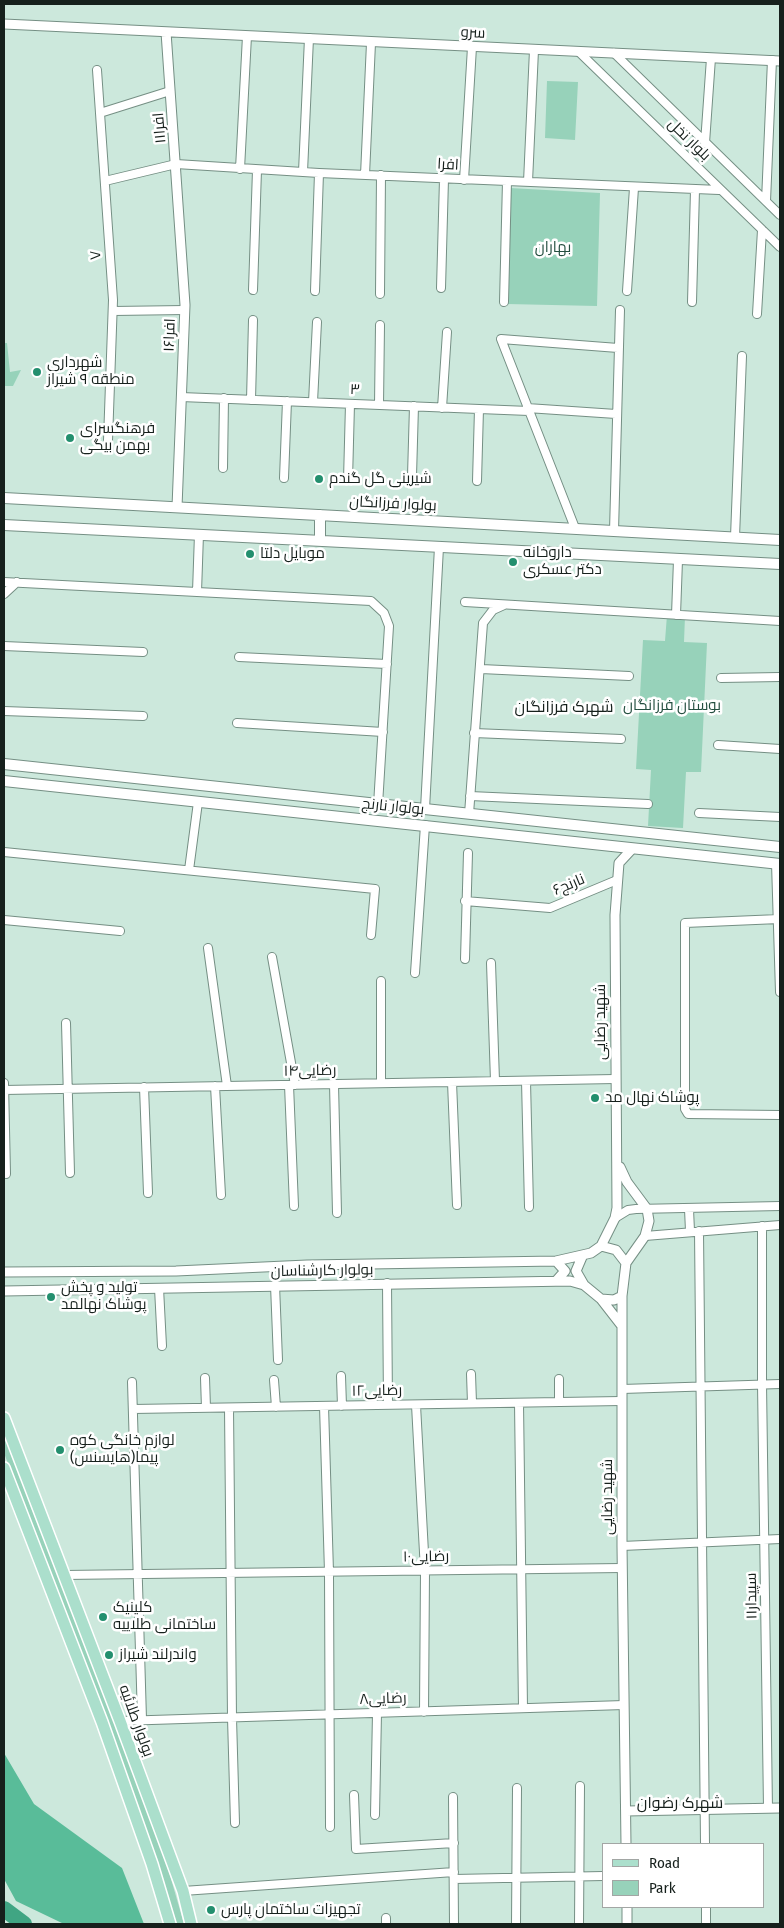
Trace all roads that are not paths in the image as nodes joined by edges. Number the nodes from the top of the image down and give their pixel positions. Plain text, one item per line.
1 (4, 24) edge
2 (166, 32) junction
3 (247, 36) junction
4 (309, 38) junction
5 (371, 43) junction
6 (472, 47) junction
7 (534, 50) junction
8 (579, 52) junction
9 (614, 53) junction
10 (711, 58) junction
11 (776, 60) edge
12 (97, 70) dead end
13 (170, 91) junction
14 (100, 112) junction
15 (706, 143) junction
16 (176, 164) junction
17 (240, 169) junction
18 (257, 170) junction
19 (303, 172) junction
20 (319, 173) junction
21 (365, 175) junction
22 (381, 175) junction
23 (444, 179) junction
24 (464, 180) junction
25 (104, 181) junction
26 (508, 181) junction
27 (528, 182) junction
28 (634, 188) junction
29 (695, 190) junction
30 (720, 190) junction
31 (766, 202) junction
32 (780, 215) edge
33 (762, 230) junction
34 (780, 247) edge
35 (441, 288) dead end
36 (253, 290) dead end
37 (315, 291) dead end
38 (627, 291) dead end
39 (380, 294) dead end
40 (504, 302) dead end
41 (692, 302) dead end
42 (185, 310) junction
43 (620, 310) dead end
44 (113, 311) junction
45 (757, 314) dead end
46 (253, 320) dead end
47 (317, 322) dead end
48 (380, 325) dead end
49 (447, 332) dead end
50 (618, 348) junction
51 (742, 356) dead end
52 (181, 397) junction
53 (224, 398) junction
54 (251, 400) junction
55 (287, 401) junction
56 (313, 402) junction
57 (350, 404) junction
58 (379, 405) junction
59 (414, 406) junction
60 (442, 408) junction
61 (479, 409) junction
62 (528, 410) junction
63 (616, 414) junction
64 (108, 440) dead end
65 (223, 468) dead end
66 (412, 476) dead end
67 (284, 478) dead end
68 (348, 480) dead end
69 (477, 481) dead end
70 (4, 498) edge
71 (176, 507) junction
72 (320, 515) junction
73 (4, 524) edge
74 (575, 528) junction
75 (614, 531) junction
76 (199, 534) junction
77 (735, 537) junction
78 (320, 540) junction
79 (780, 540) edge
80 (439, 547) junction
81 (678, 560) junction
82 (780, 564) edge
83 (4, 582) edge
84 (17, 582) junction
85 (197, 592) junction
86 (4, 594) edge
87 (465, 602) dead end
88 (505, 604) junction
89 (676, 614) junction
90 (780, 621) edge
91 (4, 646) edge
92 (143, 652) dead end
93 (239, 657) dead end
94 (387, 664) junction
95 (481, 669) junction
96 (629, 676) dead end
97 (780, 677) edge
98 (721, 678) dead end
99 (4, 711) edge
100 (143, 716) dead end
101 (237, 723) dead end
102 (383, 732) junction
103 (474, 733) junction
104 (621, 739) dead end
105 (718, 745) dead end
106 (780, 749) edge
107 (4, 764) edge
108 (4, 781) edge
109 (301, 796) junction
110 (470, 796) junction
111 (198, 802) junction
112 (378, 804) junction
113 (648, 804) dead end
114 (425, 809) junction
115 (299, 813) junction
116 (699, 813) dead end
117 (469, 814) junction
118 (780, 817) edge
119 (424, 825) junction
120 (780, 847) edge
121 (632, 849) junction
122 (4, 852) edge
123 (468, 853) dead end
124 (778, 863) edge
125 (189, 870) junction
126 (617, 880) junction
127 (465, 901) junction
128 (779, 919) junction
129 (4, 920) edge
130 (120, 931) dead end
131 (371, 934) dead end
132 (208, 948) dead end
133 (272, 957) dead end
134 (465, 959) dead end
135 (491, 963) dead end
136 (415, 973) dead end
137 (381, 981) dead end
138 (780, 992) edge
139 (66, 1024) dead end
140 (615, 1079) junction
141 (495, 1081) junction
142 (526, 1081) junction
143 (452, 1082) junction
144 (4, 1083) edge
145 (381, 1083) junction
146 (334, 1084) junction
147 (292, 1085) junction
148 (215, 1086) junction
149 (227, 1086) junction
150 (144, 1087) junction
151 (66, 1089) junction
152 (4, 1090) edge
153 (780, 1116) edge
154 (618, 1165) junction
155 (70, 1173) dead end
156 (6, 1174) dead end
157 (148, 1193) dead end
158 (221, 1195) dead end
159 (456, 1205) dead end
160 (294, 1206) dead end
161 (780, 1206) edge
162 (528, 1207) dead end
163 (647, 1209) junction
164 (689, 1209) junction
165 (337, 1213) dead end
166 (615, 1218) junction
167 (780, 1225) edge
168 (762, 1226) junction
169 (690, 1231) junction
170 (699, 1231) junction
171 (645, 1236) junction
172 (601, 1246) junction
173 (582, 1257) junction
174 (556, 1261) junction
175 (626, 1263) junction
176 (4, 1272) edge
177 (557, 1280) junction
178 (387, 1283) junction
179 (275, 1285) junction
180 (584, 1285) junction
181 (159, 1288) junction
182 (4, 1291) edge
183 (622, 1296) junction
184 (600, 1299) junction
185 (622, 1326) junction
186 (162, 1346) dead end
187 (278, 1360) dead end
188 (471, 1374) dead end
189 (341, 1376) dead end
190 (205, 1378) dead end
191 (559, 1379) dead end
192 (274, 1380) dead end
193 (132, 1382) dead end
194 (762, 1384) junction
195 (780, 1384) edge
196 (699, 1386) junction
197 (622, 1389) junction
198 (621, 1401) junction
199 (559, 1402) junction
200 (519, 1403) junction
201 (416, 1404) junction
202 (472, 1404) junction
203 (388, 1405) junction
204 (324, 1406) junction
205 (342, 1406) junction
206 (276, 1407) junction
207 (206, 1408) junction
208 (229, 1408) junction
209 (133, 1409) junction
210 (4, 1418) edge
211 (4, 1468) edge
212 (780, 1539) edge
213 (765, 1540) junction
214 (703, 1542) junction
215 (622, 1546) junction
216 (622, 1568) junction
217 (522, 1569) junction
218 (425, 1571) junction
219 (329, 1572) junction
220 (138, 1574) junction
221 (230, 1574) junction
222 (64, 1575) junction
223 (624, 1705) junction
224 (523, 1708) junction
225 (424, 1712) junction
226 (378, 1713) junction
227 (330, 1715) junction
228 (232, 1718) junction
229 (142, 1719) junction
230 (120, 1720) junction
231 (580, 1786) dead end
232 (517, 1788) dead end
233 (354, 1795) dead end
234 (453, 1797) dead end
235 (768, 1808) junction
236 (780, 1808) edge
237 (705, 1810) junction
238 (626, 1811) junction
239 (375, 1815) dead end
240 (235, 1823) dead end
241 (330, 1826) dead end
242 (454, 1843) junction
243 (626, 1843) edge
244 (705, 1843) edge
245 (454, 1876) junction
246 (602, 1876) edge
247 (579, 1877) junction
248 (516, 1878) junction
249 (182, 1892) junction
250 (627, 1908) edge
251 (706, 1908) edge
252 (170, 1924) edge
253 (191, 1924) edge
254 (454, 1924) edge
255 (516, 1924) edge
256 (579, 1924) edge
257 (627, 1924) edge
258 (706, 1924) edge

1 - 2 street, سرو
2 - 3 street, سرو
2 - 13 street, افرا۱۱
3 - 4 street, سرو
3 - 17 street
4 - 5 street, سرو
4 - 19 street
5 - 6 street, سرو
5 - 21 street
6 - 7 street, سرو
6 - 24 street
7 - 8 street, سرو
7 - 27 street
8 - 9 street, سرو
8 - 30 street, بلوار نخل
9 - 10 street, سرو
9 - 15 street, بلوار نخل
10 - 11 street, سرو
10 - 15 street
11 - 31 street
12 - 14 street, ۷
13 - 14 street
13 - 16 street, افرا۱۱
14 - 25 street, ۷
15 - 31 street, بلوار نخل
16 - 17 street, افرا
16 - 25 street, افرا
16 - 42 street, ۱۶افرا
17 - 18 street, افرا
18 - 19 street, افرا
18 - 36 street
19 - 20 street, افرا
20 - 21 street, افرا
20 - 37 street
21 - 22 street, افرا
22 - 23 street, افرا
22 - 39 street
23 - 24 street, افرا
23 - 35 street
24 - 26 street, افرا
25 - 44 street, ۷
26 - 27 street, افرا
26 - 40 street
27 - 28 street, افرا
28 - 29 street, افرا
28 - 38 street
29 - 30 street, افرا
29 - 41 street
30 - 33 street, بلوار نخل
31 - 32 street, بلوار نخل
33 - 34 street, بلوار نخل
33 - 45 street
42 - 44 street
42 - 52 street, ۱۶افرا
43 - 50 street
44 - 64 street, ۷
46 - 54 street
47 - 56 street
48 - 58 street
49 - 60 street
50 - 62 street
50 - 63 street
51 - 77 street
52 - 53 street, ۳
52 - 71 street, ۱۶افرا
53 - 54 street, ۳
53 - 65 street
54 - 55 street, ۳
55 - 56 street, ۳
55 - 67 street
56 - 57 street, ۳
57 - 58 street, ۳
57 - 68 street
58 - 59 street, ۳
59 - 60 street, ۳
59 - 66 street
60 - 61 street, ۳
61 - 62 street, ۳
61 - 69 street
62 - 63 street, ۳
62 - 74 street
63 - 75 street
70 - 71 main road, بولوار فرزانگان
71 - 72 main road, بولوار فرزانگان
72 - 74 main road, بولوار فرزانگان
72 - 78 main road
73 - 76 main road
74 - 75 main road, بولوار فرزانگان
75 - 77 main road, بولوار فرزانگان
76 - 78 main road
76 - 85 street
77 - 79 main road, بولوار فرزانگان
78 - 80 main road
80 - 81 main road
80 - 114 street
81 - 82 main road
81 - 89 street
83 - 84 street
84 - 85 street
84 - 86 street
85 - 94 street
87 - 88 street
88 - 89 street
88 - 95 street
89 - 90 street
91 - 92 street
93 - 94 street
94 - 102 street
95 - 96 street
95 - 103 street
97 - 98 street
99 - 100 street
101 - 102 street
102 - 112 street
103 - 104 street
103 - 110 street
105 - 106 street
107 - 109 main road, بولوار نارنج
108 - 111 main road, بولوار نارنج
109 - 112 main road, بولوار نارنج
109 - 115 main road
110 - 113 street
110 - 117 street
111 - 115 main road, بولوار نارنج
111 - 125 street
112 - 114 main road, بولوار نارنج
114 - 117 main road, بولوار نارنج
115 - 119 main road, بولوار نارنج
116 - 118 street
117 - 120 main road, بولوار نارنج
119 - 121 main road, بولوار نارنج
119 - 136 street
121 - 124 main road, بولوار نارنج
121 - 126 street
122 - 125 street
123 - 127 street
124 - 128 street
125 - 131 street
126 - 127 street, نارنج۶
126 - 140 street, شهید رضایی
127 - 134 street
128 - 138 street
128 - 153 street
129 - 130 street
132 - 149 street
133 - 147 street
135 - 141 street
137 - 145 street
139 - 151 street
140 - 142 street, رضایی۱۴
140 - 154 street, شهید رضایی
141 - 142 street, رضایی۱۴
141 - 143 street, رضایی۱۴
142 - 162 street
143 - 145 street, رضایی۱۴
143 - 159 street
144 - 152 street
145 - 146 street, رضایی۱۴
146 - 147 street, رضایی۱۴
146 - 165 street
147 - 149 street, رضایی۱۴
147 - 160 street
148 - 149 street, رضایی۱۴
148 - 150 street, رضایی۱۴
148 - 158 street
150 - 151 street, رضایی۱۴
150 - 157 street
151 - 152 street, رضایی۱۴
151 - 155 street
152 - 156 street
154 - 163 street, شهید رضایی
154 - 166 street, شهید رضایی
161 - 164 street
163 - 164 street
163 - 166 street
163 - 171 street, شهید رضایی
164 - 169 street
166 - 172 street
167 - 168 street
168 - 170 street
168 - 194 street, سپیدار۱۱
169 - 170 street
169 - 171 street
170 - 196 street
171 - 175 street, شهید رضایی
172 - 173 street, بولوار کارشناسان
172 - 175 street
173 - 174 street, بولوار کارشناسان
173 - 180 street
174 - 176 street, بولوار کارشناسان
174 - 177 street
175 - 183 street, شهید رضایی
177 - 178 street, بولوار کارشناسان
177 - 180 street, بولوار کارشناسان
178 - 179 street, بولوار کارشناسان
178 - 203 street
179 - 181 street, بولوار کارشناسان
179 - 187 street
180 - 184 street
181 - 182 street, بولوار کارشناسان
181 - 186 street
183 - 184 street
183 - 185 street, شهید رضایی
184 - 185 street
185 - 197 street, شهید رضایی
188 - 202 street
189 - 205 street
190 - 207 street
191 - 199 street
192 - 206 street
193 - 209 street
194 - 195 street
194 - 196 street
194 - 213 street, سپیدار۱۱
196 - 197 street
196 - 214 street
197 - 198 street, شهید رضایی
198 - 199 street, رضایی۱۲
198 - 215 street, شهید رضایی
199 - 200 street, رضایی۱۲
200 - 202 street, رضایی۱۲
200 - 217 street
201 - 202 street, رضایی۱۲
201 - 203 street, رضایی۱۲
201 - 218 street
203 - 205 street, رضایی۱۲
204 - 205 street, رضایی۱۲
204 - 206 street, رضایی۱۲
204 - 219 street
206 - 208 street, رضایی۱۲
207 - 208 street, رضایی۱۲
207 - 209 street, رضایی۱۲
208 - 221 street
209 - 220 street
210 - 222 main road, بولوار طلائیه
211 - 252 main road
212 - 213 street
213 - 214 street
213 - 235 street, سپیدار۱۱
214 - 215 street
214 - 237 street
215 - 216 street, شهید رضایی
216 - 217 street, رضایی۱۰
216 - 223 street, شهید رضایی
217 - 218 street, رضایی۱۰
217 - 224 street
218 - 219 street, رضایی۱۰
218 - 225 street
219 - 221 street, رضایی۱۰
219 - 227 street
220 - 221 street, رضایی۱۰
220 - 222 street, رضایی۱۰
220 - 229 street
221 - 228 street
222 - 230 main road, بولوار طلائیه
223 - 224 street, رضایی۸
223 - 238 street, شهید رضایی
224 - 225 street, رضایی۸
225 - 226 street, رضایی۸
226 - 227 street, رضایی۸
226 - 239 street
227 - 228 street, رضایی۸
227 - 241 street
228 - 229 street, رضایی۸
228 - 240 street
229 - 230 street, رضایی۸
230 - 249 main road, بولوار طلائیه
231 - 247 street
232 - 248 street
233 - 242 street
234 - 242 street
235 - 236 street
235 - 237 street
237 - 238 street
237 - 244 street
238 - 243 street, شهید رضایی
242 - 245 street
245 - 248 street
245 - 249 street
245 - 254 street
246 - 247 street
247 - 248 street
247 - 256 street
248 - 255 street
249 - 253 main road, بولوار طلائیه
250 - 257 street
251 - 258 street

